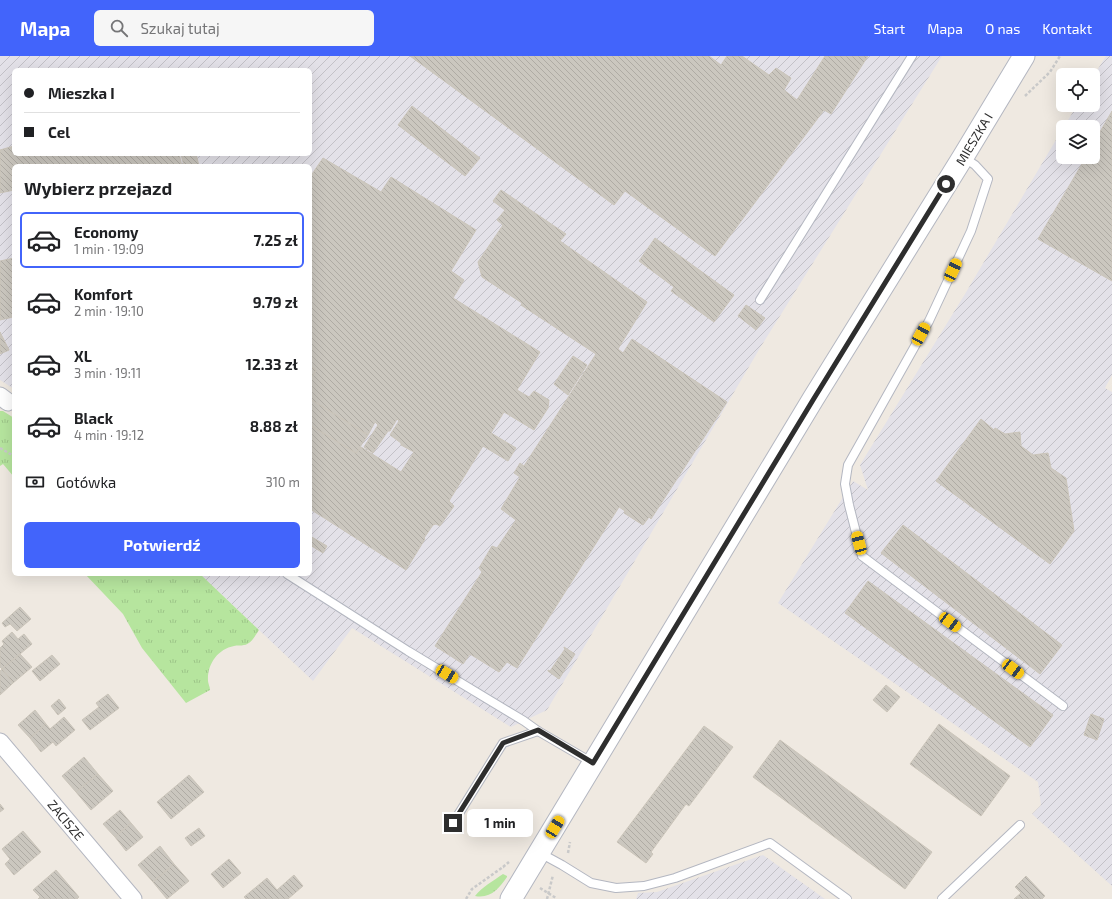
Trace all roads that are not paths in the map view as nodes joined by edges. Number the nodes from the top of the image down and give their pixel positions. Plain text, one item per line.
1 (912, 56) edge
2 (1024, 56) edge
3 (963, 157) junction
4 (760, 300) dead end
5 (290, 576) edge
6 (1063, 706) dead end
7 (538, 730) junction
8 (0, 742) edge
9 (593, 763) junction
10 (453, 823) dead end
11 (1020, 825) dead end
12 (540, 852) junction
13 (133, 899) edge
14 (511, 899) edge
15 (847, 899) edge
16 (942, 899) edge

1 - 4 lane
2 - 3 street, MIESZKA I
3 - 6 lane
3 - 9 street, MIESZKA I
5 - 7 lane
7 - 9 lane
7 - 10 lane
8 - 13 street, ZACISZE
9 - 12 street, MIESZKA I
11 - 16 lane
12 - 14 street, MIESZKA I
12 - 15 lane

